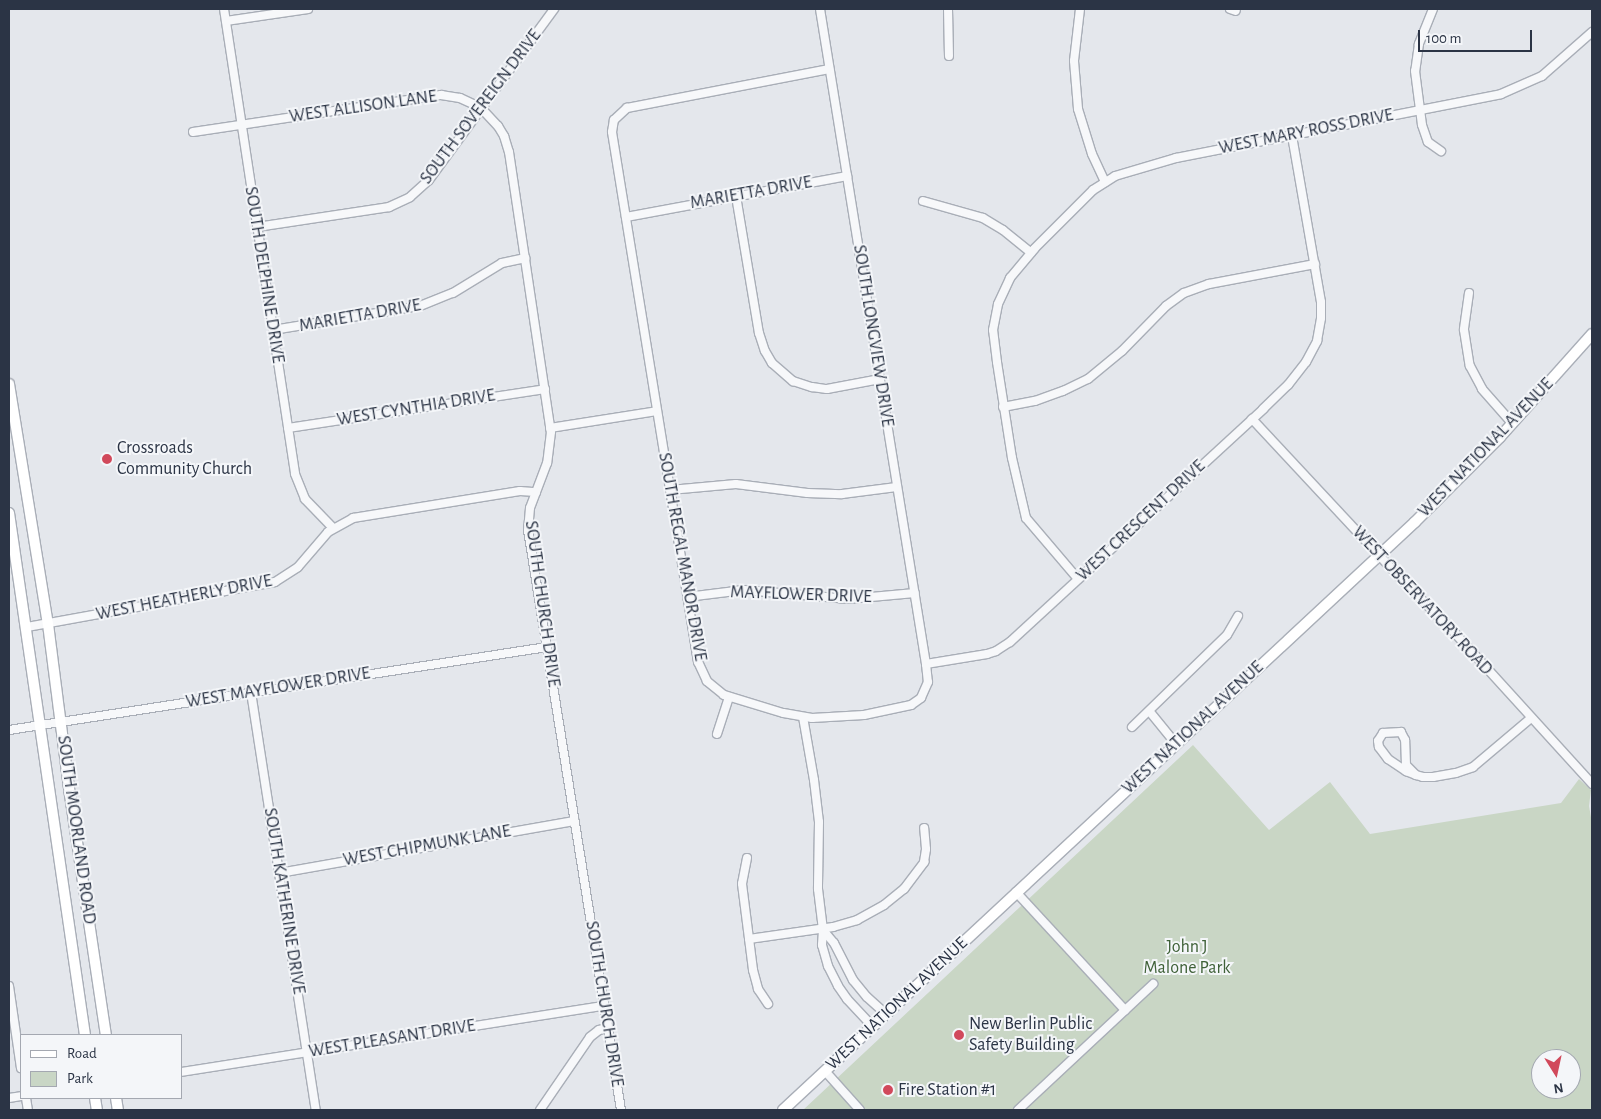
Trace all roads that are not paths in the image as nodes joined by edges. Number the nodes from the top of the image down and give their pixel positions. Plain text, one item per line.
1 (224, 9) edge
2 (308, 9) edge
3 (554, 9) edge
4 (820, 9) edge
5 (948, 9) edge
6 (1080, 9) edge
7 (1433, 9) edge
8 (226, 21) junction
9 (1592, 32) edge
10 (949, 56) dead end
11 (830, 70) junction
12 (481, 108) junction
13 (1418, 112) junction
14 (242, 124) junction
15 (193, 132) dead end
16 (1292, 136) junction
17 (1441, 151) dead end
18 (847, 176) junction
19 (1105, 182) junction
20 (736, 196) junction
21 (923, 201) dead end
22 (626, 217) junction
23 (257, 227) junction
24 (1031, 253) junction
25 (525, 258) junction
26 (1316, 264) junction
27 (1469, 294) dead end
28 (273, 330) junction
29 (1592, 334) edge
30 (880, 379) junction
31 (9, 384) edge
32 (545, 389) junction
33 (1003, 407) junction
34 (657, 411) junction
35 (1252, 419) junction
36 (1512, 423) junction
37 (288, 428) junction
38 (550, 428) junction
39 (898, 487) junction
40 (670, 490) junction
41 (536, 492) junction
42 (9, 513) edge
43 (333, 528) junction
44 (1380, 554) junction
45 (1078, 579) junction
46 (915, 594) junction
47 (688, 597) junction
48 (1238, 616) dead end
49 (48, 624) junction
50 (27, 627) junction
51 (547, 647) junction
52 (926, 664) junction
53 (251, 692) junction
54 (729, 697) junction
55 (1150, 712) junction
56 (802, 717) junction
57 (1530, 718) junction
58 (62, 721) junction
59 (40, 724) junction
60 (1132, 727) dead end
61 (9, 730) edge
62 (717, 734) dead end
63 (1176, 744) junction
64 (1416, 775) junction
65 (1592, 784) edge
66 (574, 821) junction
67 (924, 828) dead end
68 (747, 858) dead end
69 (279, 873) junction
70 (1016, 892) junction
71 (823, 930) junction
72 (749, 939) junction
73 (1153, 984) dead end
74 (9, 986) edge
75 (768, 1004) dead end
76 (604, 1006) junction
77 (1125, 1010) junction
78 (886, 1014) junction
79 (872, 1026) junction
80 (607, 1028) junction
81 (86, 1034) edge
82 (106, 1034) edge
83 (307, 1053) junction
84 (20, 1061) edge
85 (825, 1071) junction
86 (182, 1072) edge
87 (316, 1110) edge
88 (540, 1110) edge
89 (621, 1110) edge
90 (783, 1110) edge
91 (860, 1110) edge
92 (1018, 1110) edge

1 - 8 street, SOUTH DELPHINE DRIVE
2 - 8 street
3 - 12 street, SOUTH SOVEREIGN DRIVE
4 - 11 street, SOUTH LONGVIEW DRIVE
5 - 10 street
6 - 19 street
7 - 13 street
8 - 14 street, SOUTH DELPHINE DRIVE
9 - 13 street, WEST MARY ROSS DRIVE
11 - 18 street, SOUTH LONGVIEW DRIVE
11 - 22 street, SOUTH REGAL MANOR DRIVE
12 - 14 street, WEST ALLISON LANE
12 - 23 street, SOUTH SOVEREIGN DRIVE
12 - 25 street, SOUTH CHURCH DRIVE
13 - 16 street, WEST MARY ROSS DRIVE
13 - 17 street
14 - 15 street, WEST ALLISON LANE
14 - 23 street, SOUTH DELPHINE DRIVE
16 - 19 street, WEST MARY ROSS DRIVE
16 - 26 street, WEST CRESCENT DRIVE
18 - 20 street, MARIETTA DRIVE
18 - 30 street, SOUTH LONGVIEW DRIVE
19 - 24 street, WEST MARY ROSS DRIVE
20 - 22 street, MARIETTA DRIVE
20 - 30 street
21 - 24 street
22 - 34 street, SOUTH REGAL MANOR DRIVE
23 - 28 street, SOUTH DELPHINE DRIVE
24 - 33 street, WEST MARY ROSS DRIVE
25 - 28 street, MARIETTA DRIVE
25 - 32 street, SOUTH CHURCH DRIVE
26 - 33 street
26 - 35 street, WEST CRESCENT DRIVE
27 - 36 street
28 - 37 street, SOUTH DELPHINE DRIVE
29 - 36 main road, WEST NATIONAL AVENUE
30 - 39 street, SOUTH LONGVIEW DRIVE
31 - 49 main road, SOUTH MOORLAND ROAD
32 - 37 street, WEST CYNTHIA DRIVE
32 - 38 street, SOUTH CHURCH DRIVE
33 - 45 street, WEST MARY ROSS DRIVE
34 - 38 street
34 - 40 street, SOUTH REGAL MANOR DRIVE
35 - 44 street, WEST OBSERVATORY ROAD
35 - 45 street, WEST CRESCENT DRIVE
36 - 44 main road, WEST NATIONAL AVENUE
37 - 43 street, SOUTH DELPHINE DRIVE
38 - 41 street, SOUTH CHURCH DRIVE
39 - 40 street
39 - 46 street, SOUTH LONGVIEW DRIVE
40 - 47 street, SOUTH REGAL MANOR DRIVE
41 - 43 street, WEST HEATHERLY DRIVE
41 - 51 street, SOUTH CHURCH DRIVE
42 - 50 main road, SOUTH MOORLAND ROAD
43 - 49 street, WEST HEATHERLY DRIVE
44 - 57 street, WEST OBSERVATORY ROAD
44 - 63 main road, WEST NATIONAL AVENUE
45 - 52 street, WEST CRESCENT DRIVE
46 - 47 street, MAYFLOWER DRIVE
46 - 52 street, SOUTH LONGVIEW DRIVE
47 - 54 street, SOUTH REGAL MANOR DRIVE
48 - 55 street
49 - 50 street
49 - 58 main road, SOUTH MOORLAND ROAD
50 - 59 main road, SOUTH MOORLAND ROAD
51 - 53 street, WEST MAYFLOWER DRIVE
51 - 66 street, SOUTH CHURCH DRIVE
52 - 56 street, SOUTH LONGVIEW DRIVE
53 - 58 street, WEST MAYFLOWER DRIVE
53 - 69 street, SOUTH KATHERINE DRIVE
54 - 56 street, SOUTH REGAL MANOR DRIVE
54 - 62 street
55 - 60 street
55 - 63 street
56 - 71 street
57 - 64 street
57 - 65 street, WEST OBSERVATORY ROAD
58 - 59 street, WEST MAYFLOWER DRIVE
58 - 82 main road, SOUTH MOORLAND ROAD
59 - 61 street, WEST MAYFLOWER DRIVE
59 - 81 main road, SOUTH MOORLAND ROAD
63 - 70 main road, WEST NATIONAL AVENUE
64 - 64 street
66 - 69 street, WEST CHIPMUNK LANE
66 - 76 street, SOUTH CHURCH DRIVE
67 - 71 street
68 - 72 street
69 - 83 street, SOUTH KATHERINE DRIVE
70 - 77 street
70 - 78 main road, WEST NATIONAL AVENUE
71 - 72 street
71 - 78 street
71 - 79 street
72 - 75 street
73 - 77 street
74 - 84 street
76 - 80 street, SOUTH CHURCH DRIVE
76 - 83 street, WEST PLEASANT DRIVE
77 - 92 street
78 - 79 main road, WEST NATIONAL AVENUE
79 - 85 main road, WEST NATIONAL AVENUE
80 - 88 street
80 - 89 street, SOUTH CHURCH DRIVE
83 - 86 street, WEST PLEASANT DRIVE
83 - 87 street, SOUTH KATHERINE DRIVE
85 - 90 main road, WEST NATIONAL AVENUE
85 - 91 street

